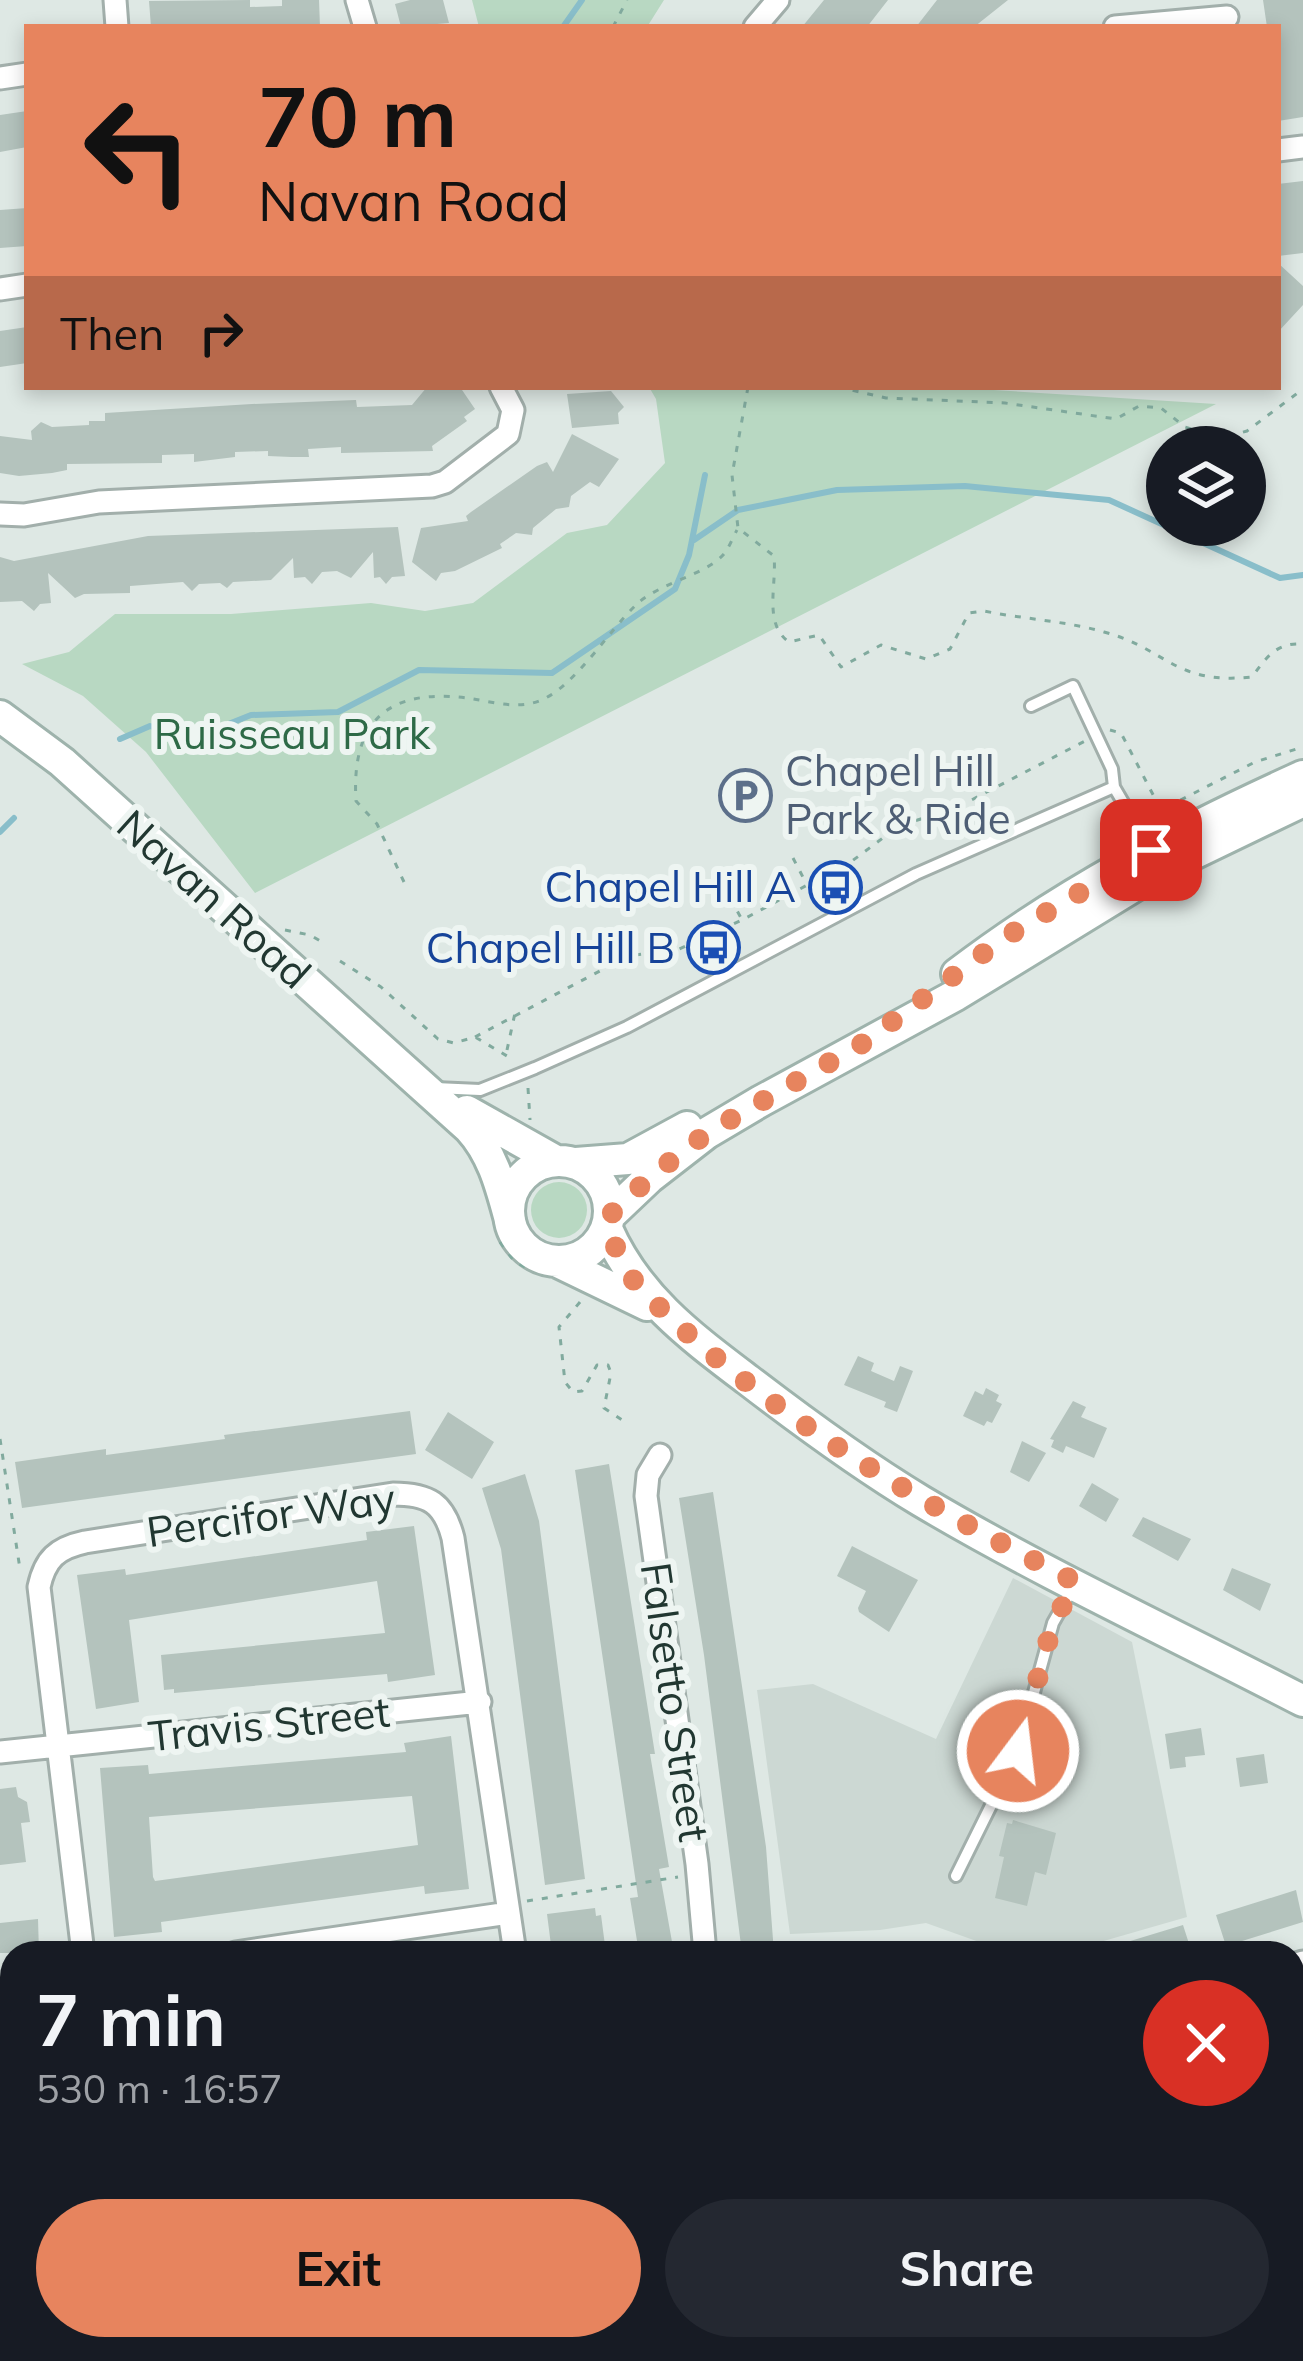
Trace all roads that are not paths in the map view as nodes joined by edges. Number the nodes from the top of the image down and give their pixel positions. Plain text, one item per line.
1 (778, 0) edge
2 (1227, 15) edge
3 (758, 24) edge
4 (1142, 24) edge
5 (502, 390) edge
6 (0, 514) edge
7 (1031, 706) dead end
8 (0, 716) edge
9 (1303, 776) edge
10 (1114, 787) junction
11 (1303, 801) edge
12 (1157, 859) junction
13 (801, 1077) junction
14 (426, 1087) junction
15 (566, 1162) junction
16 (510, 1220) junction
17 (608, 1222) junction
18 (556, 1261) junction
19 (666, 1314) junction
20 (660, 1455) dead end
21 (1076, 1582) junction
22 (1303, 1700) edge
23 (480, 1702) junction
24 (59, 1745) junction
25 (0, 1752) edge
26 (956, 1876) dead end
27 (508, 1909) junction
28 (82, 1941) edge
29 (335, 1941) edge
30 (513, 1941) edge
31 (704, 1941) edge

1 - 3 street
2 - 4 street
5 - 6 street
7 - 10 lane
8 - 14 main road, Navan Road
9 - 12 main road
10 - 12 lane
10 - 14 lane
11 - 12 main road
12 - 13 main road
13 - 15 main road
13 - 17 main road
14 - 15 main road, Navan Road
14 - 16 main road, Navan Road
15 - 16 main road
15 - 17 main road
16 - 18 main road
17 - 18 main road
17 - 19 main road
18 - 19 main road
19 - 21 main road
20 - 31 street, Falsetto Street
21 - 22 main road
21 - 26 lane
23 - 24 street, Travis Street
23 - 24 street, Percifor Way
23 - 27 street, Percifor Way
24 - 25 street, Travis Street
24 - 28 street
27 - 29 street
27 - 30 street, Percifor Way

